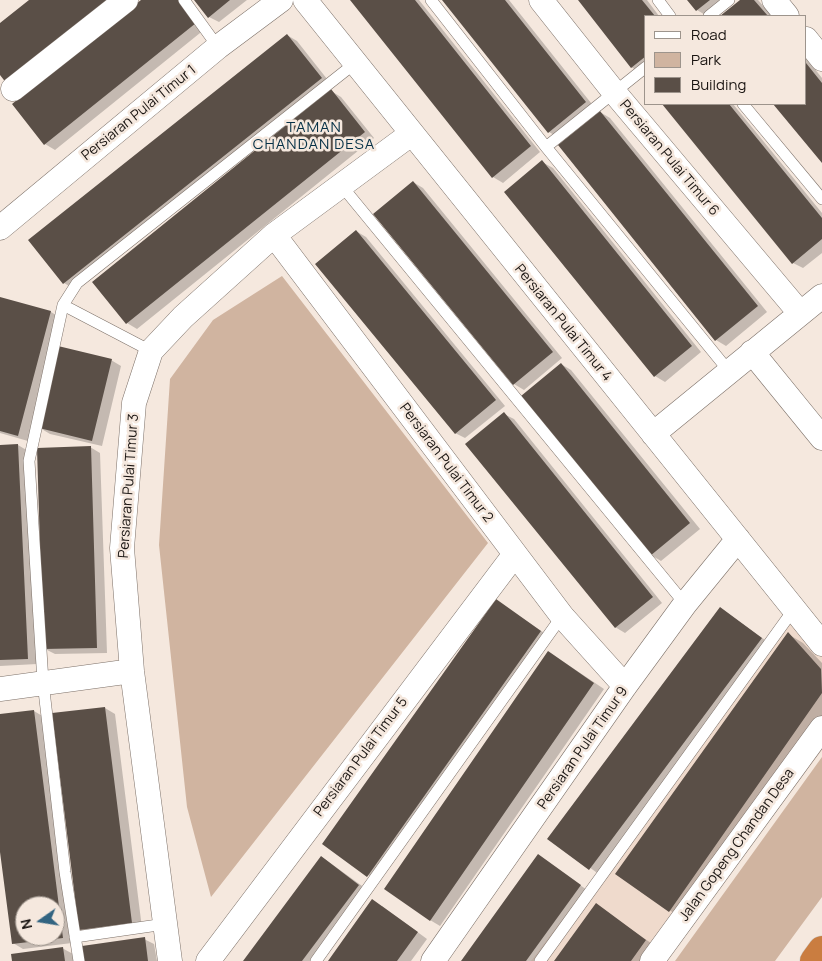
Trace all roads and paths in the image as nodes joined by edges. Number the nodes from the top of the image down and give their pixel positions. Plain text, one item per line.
1 (126, 0) edge
2 (184, 0) edge
3 (280, 0) edge
4 (305, 0) edge
5 (431, 0) edge
6 (541, 0) edge
7 (658, 0) edge
8 (728, 0) edge
9 (774, 0) edge
10 (669, 15) edge
11 (710, 15) edge
12 (786, 15) edge
13 (807, 40) edge
14 (218, 47) junction
15 (822, 59) edge
16 (354, 64) junction
17 (644, 69) edge
18 (13, 88) dead end
19 (614, 92) junction
20 (743, 105) edge
21 (410, 134) junction
22 (546, 147) junction
23 (341, 185) junction
24 (822, 199) edge
25 (0, 228) edge
26 (274, 235) junction
27 (822, 296) edge
28 (63, 305) junction
29 (800, 314) junction
30 (151, 351) junction
31 (752, 352) junction
32 (728, 370) junction
33 (653, 434) junction
34 (822, 438) edge
35 (738, 539) junction
36 (515, 554) junction
37 (685, 604) junction
38 (794, 610) junction
39 (562, 616) junction
40 (822, 644) edge
41 (132, 670) junction
42 (43, 682) junction
43 (625, 686) junction
44 (0, 689) edge
45 (822, 728) edge
46 (166, 924) junction
47 (75, 938) junction
48 (822, 950) edge
49 (79, 961) edge
50 (170, 961) edge
51 (208, 961) edge
52 (316, 961) edge
53 (433, 961) edge
54 (540, 961) edge
55 (652, 961) edge
56 (814, 961) edge

1 - 18 street
2 - 14 lane
3 - 14 street, Persiaran Pulai Timur 1
4 - 16 street, Persiaran Pulai Timur 4
5 - 22 lane
6 - 19 street, Persiaran Pulai Timur 6
7 - 10 lane
8 - 11 lane
9 - 12 street
13 - 15 street
14 - 25 street, Persiaran Pulai Timur 1
16 - 21 street, Persiaran Pulai Timur 4
16 - 28 lane
17 - 19 lane
19 - 22 lane
19 - 29 street, Persiaran Pulai Timur 6
20 - 24 lane
21 - 23 street, Persiaran Pulai Timur 3
21 - 33 street, Persiaran Pulai Timur 4
22 - 32 lane
23 - 26 street, Persiaran Pulai Timur 3
23 - 37 lane
26 - 30 street, Persiaran Pulai Timur 3
26 - 36 street, Persiaran Pulai Timur 2
27 - 29 street
28 - 30 lane
28 - 42 lane
29 - 31 street
30 - 41 street, Persiaran Pulai Timur 3
31 - 32 street
31 - 34 street
32 - 33 street
33 - 35 street, Persiaran Pulai Timur 4
35 - 37 street, Persiaran Pulai Timur 9
35 - 38 street, Persiaran Pulai Timur 4
36 - 39 street, Persiaran Pulai Timur 2
36 - 51 street, Persiaran Pulai Timur 5
37 - 43 street, Persiaran Pulai Timur 9
38 - 40 street, Persiaran Pulai Timur 4
38 - 54 lane
39 - 43 street, Persiaran Pulai Timur 2
39 - 52 lane
41 - 42 street
41 - 46 street, Persiaran Pulai Timur 3
42 - 44 street
42 - 47 lane
43 - 53 street, Persiaran Pulai Timur 9
45 - 55 street, Jalan Gopeng Chandan Desa
46 - 47 lane
46 - 50 street, Persiaran Pulai Timur 3
47 - 49 lane
48 - 56 highway

